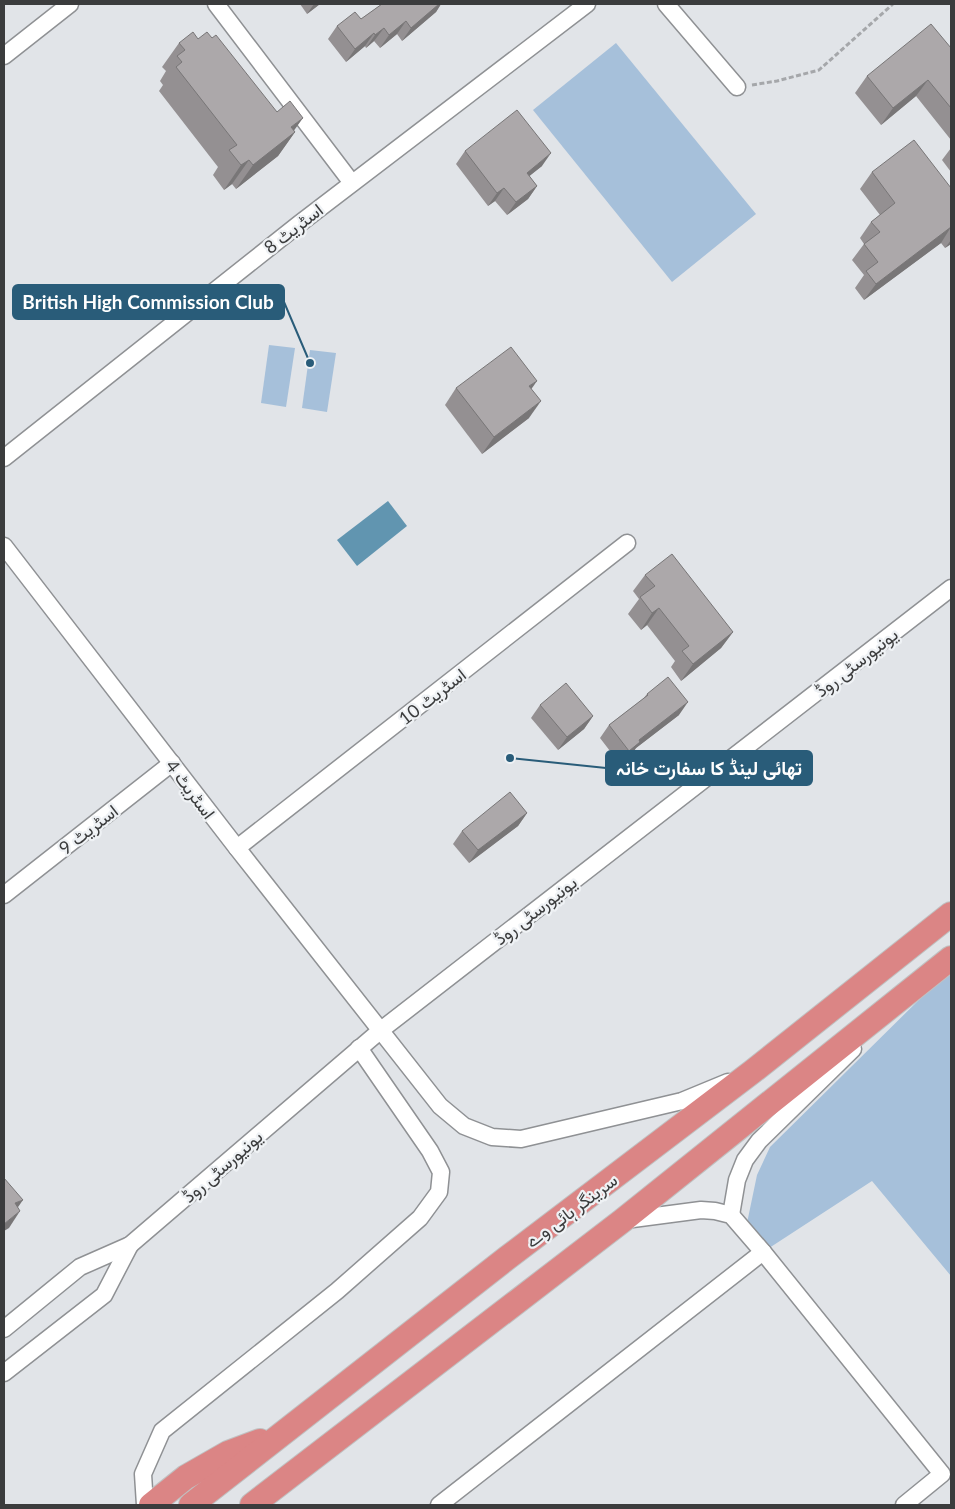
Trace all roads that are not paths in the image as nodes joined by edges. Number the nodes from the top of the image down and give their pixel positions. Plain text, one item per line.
1 (70, 4) edge
2 (216, 4) edge
3 (586, 4) edge
4 (666, 4) edge
5 (4, 56) edge
6 (737, 87) road end
7 (352, 183) junction
8 (4, 458) edge
9 (627, 543) dead end
10 (4, 546) edge
11 (951, 588) edge
12 (172, 763) junction
13 (237, 848) junction
14 (4, 895) edge
15 (951, 914) edge
16 (951, 958) edge
17 (926, 978) junction
18 (381, 1030) junction
19 (359, 1048) junction
20 (752, 1072) junction
21 (731, 1215) junction
22 (622, 1221) junction
23 (130, 1245) junction
24 (763, 1252) junction
25 (4, 1329) edge
26 (4, 1372) edge
27 (287, 1430) junction
28 (145, 1505) edge
29 (150, 1505) edge
30 (191, 1505) edge
31 (252, 1505) edge
32 (438, 1505) edge
33 (904, 1505) edge

1 - 5 street
2 - 7 street
3 - 7 street, اسٹریٹ 8
4 - 6 street
7 - 8 street, اسٹریٹ 8
9 - 13 street, اسٹریٹ 10
10 - 12 street, اسٹریٹ 4
11 - 18 street, یونیورسٹی روڈ
12 - 13 street, اسٹریٹ 4
12 - 14 street, اسٹریٹ 9
13 - 18 street, اسٹریٹ 4
15 - 20 highway, سرینگر ہائی وے
16 - 17 highway
17 - 21 street
17 - 22 highway
18 - 19 street, یونیورسٹی روڈ
18 - 20 street, اسٹریٹ 4
19 - 23 street, یونیورسٹی روڈ
19 - 28 street
20 - 27 highway, سرینگر ہائی وے
21 - 22 street
21 - 24 street
22 - 31 highway
23 - 25 street, یونیورسٹی روڈ
23 - 26 street, یونیورسٹی روڈ
24 - 32 street
24 - 33 street
27 - 29 highway
27 - 30 highway, سرینگر ہائی وے

